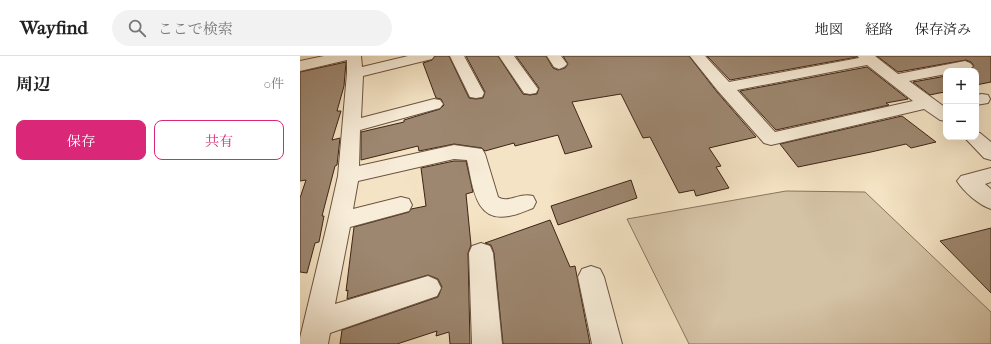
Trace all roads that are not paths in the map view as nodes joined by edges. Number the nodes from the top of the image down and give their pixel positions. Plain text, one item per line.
1 (428, 56) edge
2 (457, 56) edge
3 (506, 56) edge
4 (697, 56) edge
5 (868, 58) edge
6 (350, 62) edge
7 (300, 66) edge
8 (965, 66) dead end
9 (895, 79) junction
10 (724, 88) junction
11 (530, 89) dead end
12 (476, 93) dead end
13 (434, 104) dead end
14 (939, 109) edge
15 (351, 127) junction
16 (977, 140) edge
17 (991, 152) edge
18 (991, 175) edge
19 (348, 176) junction
20 (991, 201) edge
21 (525, 202) dead end
22 (401, 206) dead end
23 (340, 221) junction
24 (481, 252) dead end
25 (591, 278) dead end
26 (428, 288) dead end
27 (316, 333) edge
28 (487, 344) edge
29 (607, 344) edge

1 - 6 street
2 - 12 street
3 - 11 street
4 - 10 street
5 - 9 street
5 - 10 street
6 - 7 street
6 - 15 street
8 - 9 street
9 - 14 street
10 - 14 street
13 - 15 street
15 - 19 street
16 - 17 street
18 - 20 street
19 - 21 street
19 - 23 street
22 - 23 street
23 - 27 street
24 - 28 street
25 - 29 street
26 - 27 street

